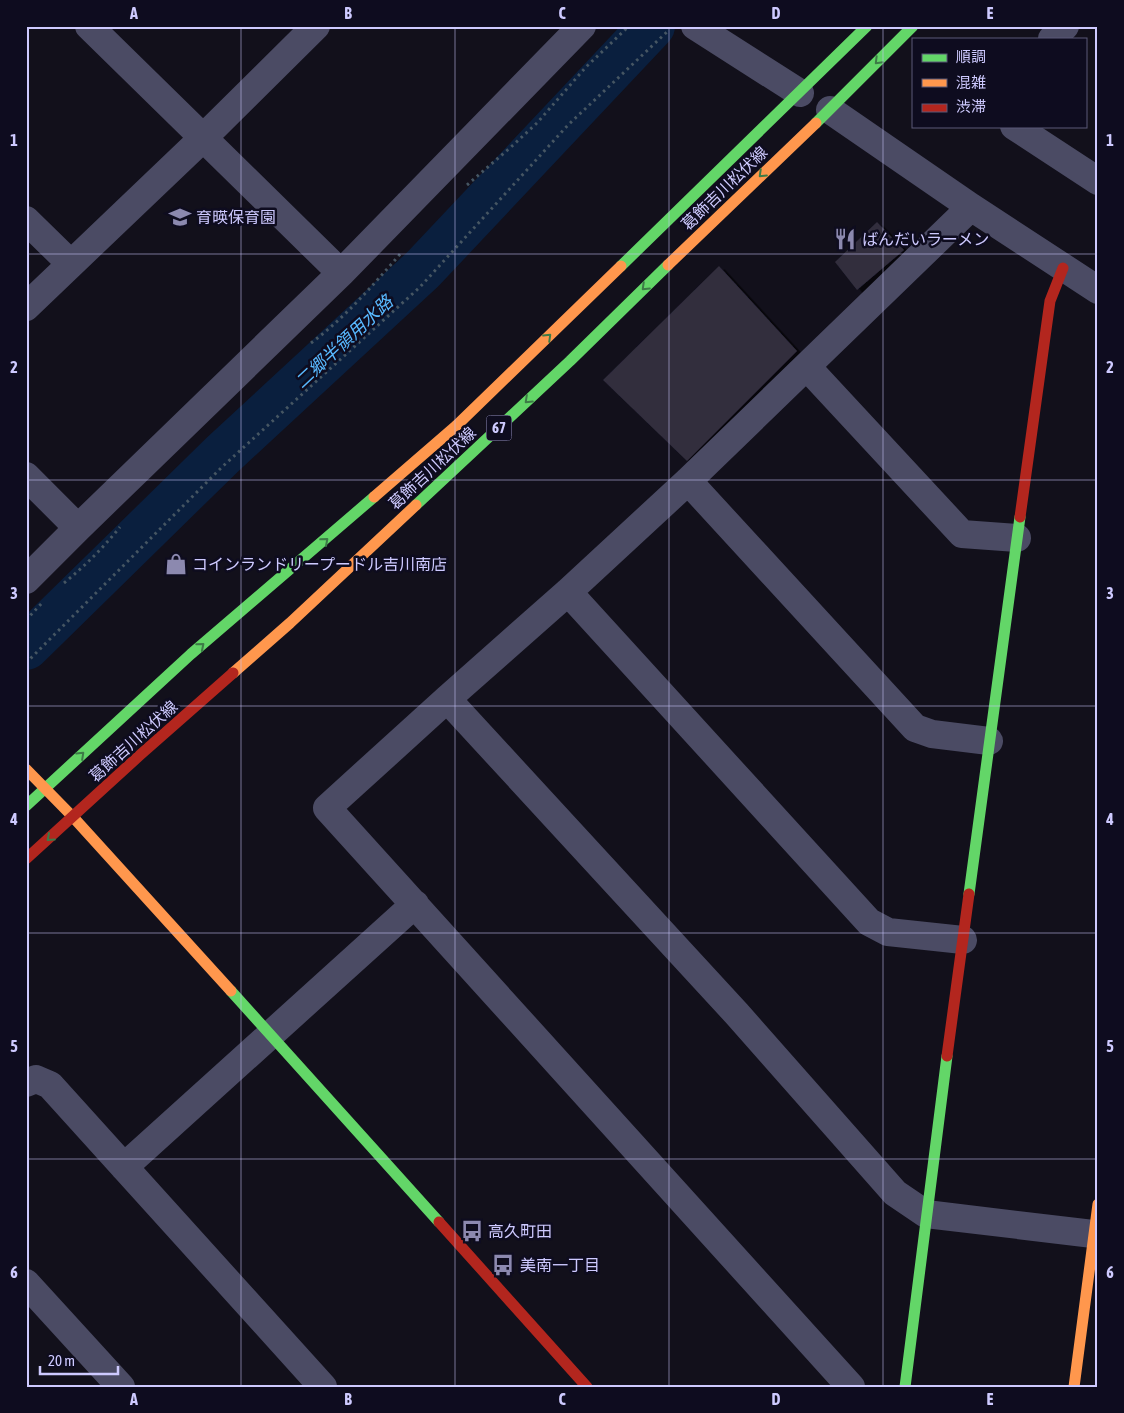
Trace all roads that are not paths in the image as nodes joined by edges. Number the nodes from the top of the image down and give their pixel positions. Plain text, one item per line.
1 (89, 26) edge
2 (316, 26) edge
3 (582, 26) edge
4 (695, 26) edge
5 (867, 26) edge
6 (913, 26) edge
7 (1065, 26) edge
8 (1053, 38) edge
9 (800, 93) junction
10 (830, 110) junction
11 (1017, 128) edge
12 (203, 138) junction
13 (1098, 181) edge
14 (971, 207) junction
15 (26, 220) edge
16 (71, 264) junction
17 (1063, 268) junction
18 (341, 273) junction
19 (1098, 290) edge
20 (26, 307) edge
21 (807, 366) junction
22 (26, 476) edge
23 (688, 480) junction
24 (78, 528) junction
25 (1018, 538) junction
26 (26, 580) edge
27 (568, 592) junction
28 (447, 699) junction
29 (989, 741) junction
30 (26, 769) edge
31 (45, 788) junction
32 (26, 806) edge
33 (73, 817) junction
34 (26, 859) edge
35 (414, 904) junction
36 (963, 940) junction
37 (271, 1035) junction
38 (26, 1083) edge
39 (124, 1167) junction
40 (1098, 1204) edge
41 (926, 1214) junction
42 (1093, 1234) junction
43 (26, 1283) edge
44 (1090, 1336) edge
45 (120, 1387) edge
46 (323, 1387) edge
47 (587, 1387) edge
48 (851, 1387) edge
49 (905, 1387) edge
50 (1074, 1387) edge

1 - 12 street
2 - 12 street
3 - 18 street
4 - 9 street
5 - 9 main road, 葛飾吉川松伏線 / 67
6 -> 10 main road, 葛飾吉川松伏線 / 67
7 - 8 street
31 -> 9 main road, 葛飾吉川松伏線 / 67
10 - 14 street
10 -> 33 main road, 葛飾吉川松伏線 / 67
11 - 13 street
12 - 16 street
12 - 18 street
14 - 17 street
14 - 21 street
15 - 16 street
16 - 20 street
17 - 19 street
17 - 25 main road
18 - 24 street
21 - 23 street
21 - 25 street
22 - 24 street
23 - 27 street
23 - 29 street
24 - 26 street
25 - 29 main road
27 - 28 street
27 - 36 street
28 - 35 street
28 - 41 street
29 - 36 main road
30 - 31 main road
31 - 32 main road, 葛飾吉川松伏線 / 67
31 - 33 main road
33 -> 34 main road, 葛飾吉川松伏線 / 67
33 - 37 main road
35 - 37 street
35 - 48 street
36 - 41 main road
37 - 39 street
37 - 47 main road
38 - 39 street
39 - 46 street
40 - 42 main road
41 - 42 street
41 - 49 main road
42 - 44 main road
43 - 45 street
44 - 50 main road

